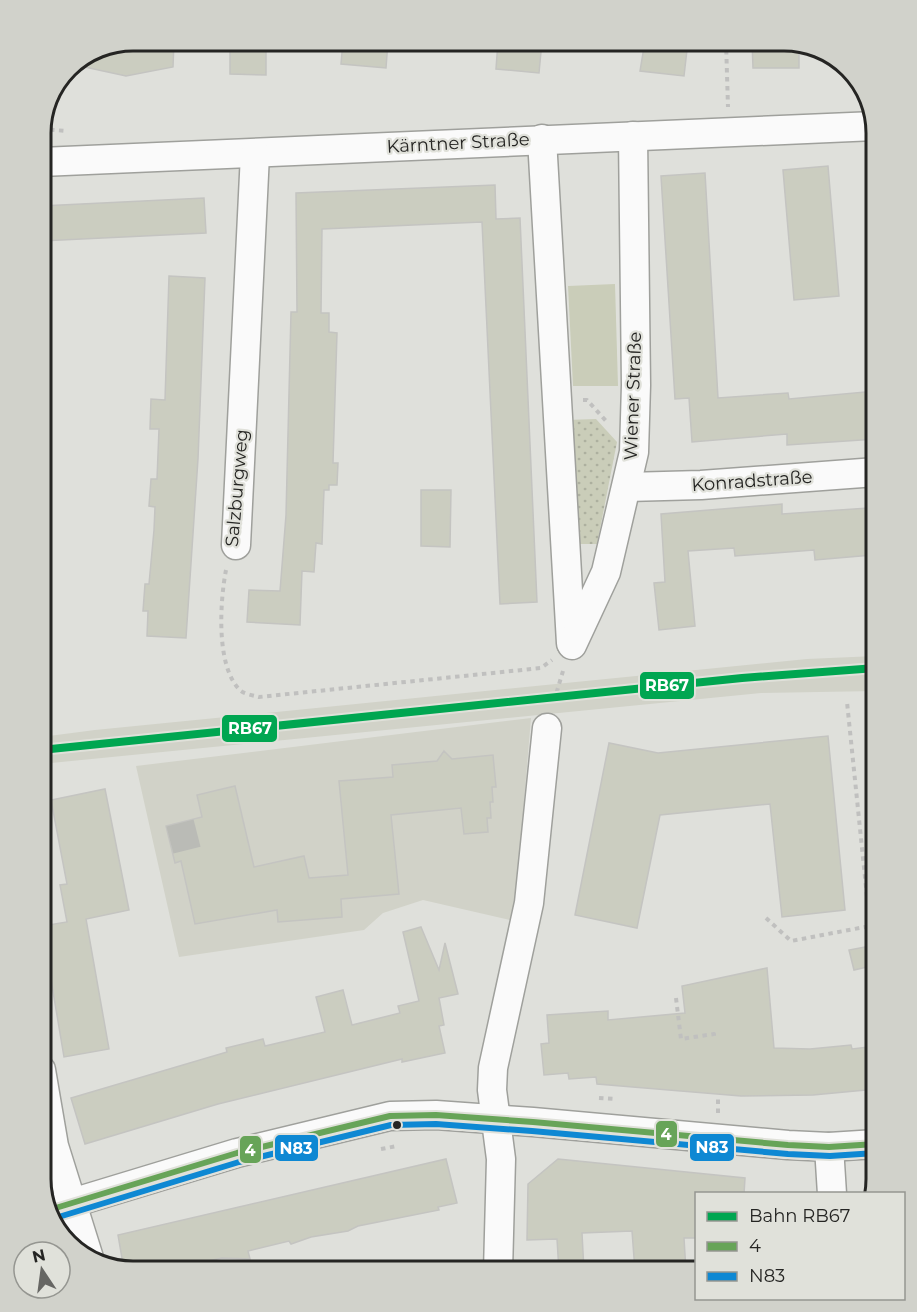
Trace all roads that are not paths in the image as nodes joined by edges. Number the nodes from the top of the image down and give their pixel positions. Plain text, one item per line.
1 (865, 126) edge
2 (633, 136) junction
3 (542, 138) junction
4 (255, 154) junction
5 (51, 162) edge
6 (866, 473) edge
7 (627, 487) junction
8 (236, 545) road end
9 (548, 728) road end
10 (495, 1119) junction
11 (51, 1130) edge
12 (866, 1145) edge
13 (829, 1147) junction
14 (832, 1192) edge
15 (60, 1207) edge
16 (80, 1241) edge
17 (498, 1261) edge

1 - 2 street, Kärntner Straße
2 - 3 street, Kärntner Straße
2 - 7 street, Wiener Straße
3 - 4 street, Kärntner Straße
3 - 7 street, Wiener Straße
4 - 5 street, Kärntner Straße
4 - 8 street, Salzburgweg
6 - 7 street, Konradstraße
9 - 10 street
10 - 13 street
10 - 15 street
10 - 17 street
11 - 15 street
12 - 13 street
13 - 14 street
15 - 16 street

